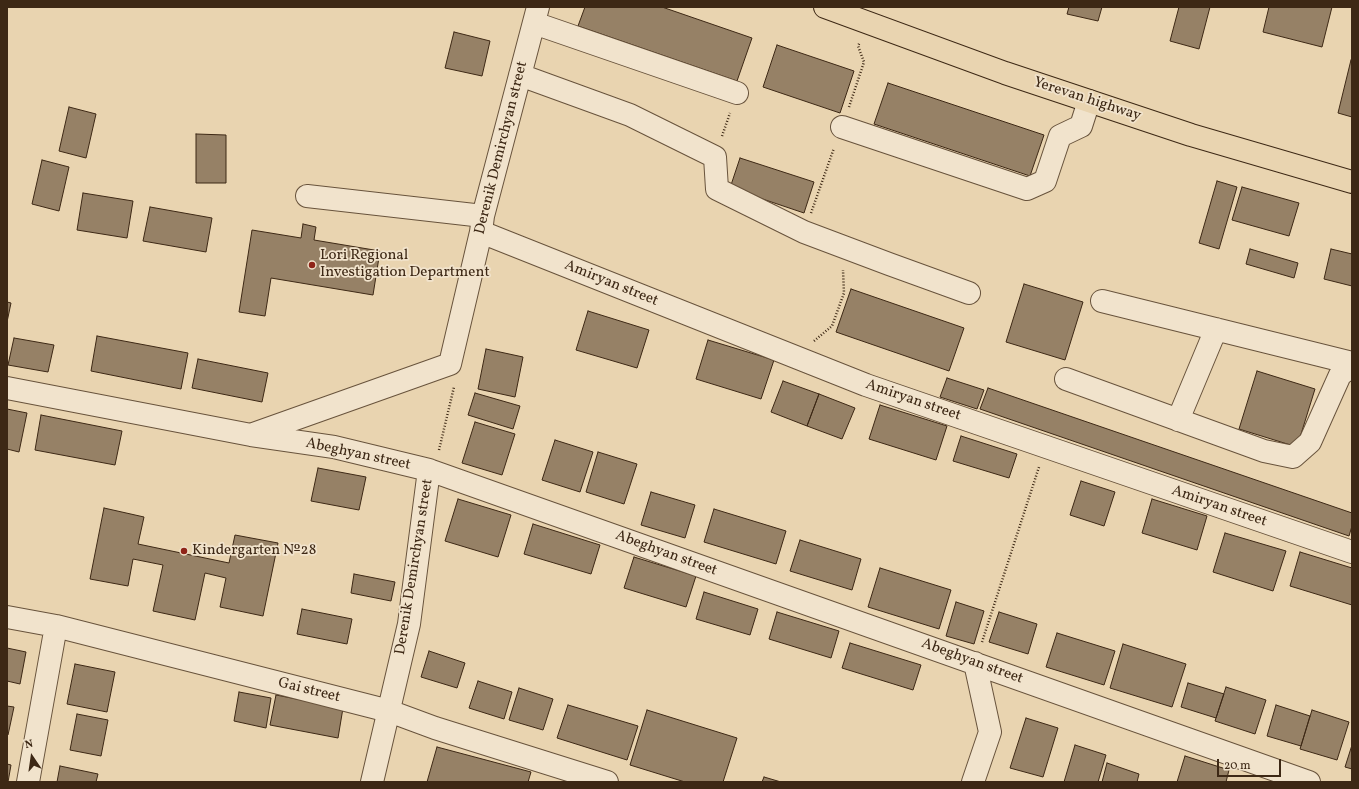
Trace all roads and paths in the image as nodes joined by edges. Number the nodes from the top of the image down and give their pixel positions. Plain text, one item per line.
1 (825, 7) edge
2 (536, 15) edge
3 (866, 22) junction
4 (520, 75) junction
5 (734, 101) joint
6 (1089, 101) junction
7 (842, 127) junction
8 (720, 142) dead end
9 (1352, 182) edge
10 (307, 196) dead end
11 (813, 205) dead end
12 (482, 224) junction
13 (844, 292) dead end
14 (969, 293) dead end
15 (1102, 301) dead end
16 (1216, 329) junction
17 (812, 342) dead end
18 (1352, 363) edge
19 (450, 364) junction
20 (1352, 366) edge
21 (1066, 379) dead end
22 (7, 388) edge
23 (1178, 420) junction
24 (251, 435) junction
25 (441, 437) dead end
26 (1046, 447) junction
27 (429, 470) junction
28 (1352, 552) edge
29 (7, 617) edge
30 (56, 626) junction
31 (975, 663) junction
32 (389, 711) junction
33 (28, 782) edge
34 (372, 782) edge
35 (607, 782) edge
36 (973, 782) edge
37 (1309, 782) edge

1 - 3 highway, Yerevan highway
2 - 4 street, Derenik Demirchyan street
2 - 5 street
3 - 6 highway, Yerevan highway
3 - 7 path
4 - 12 street, Derenik Demirchyan street
4 - 14 street
5 - 8 path
6 - 7 street
6 - 9 highway, Yerevan highway
7 - 11 path
10 - 12 street, Amiryan street
12 - 19 street, Derenik Demirchyan street
12 - 26 street, Amiryan street
13 - 17 path
15 - 16 street
16 - 18 street
16 - 23 street
19 - 24 street
19 - 25 path
20 - 23 street
21 - 23 street
22 - 24 street, Abeghyan street
24 - 27 street, Abeghyan street
26 - 28 street, Amiryan street
26 - 31 path
27 - 31 street, Abeghyan street
27 - 32 street, Derenik Demirchyan street
29 - 30 street, Gai street
30 - 32 street, Gai street
30 - 33 street
31 - 36 street
31 - 37 street, Abeghyan street
32 - 34 street, Derenik Demirchyan street
32 - 35 street, Gai street

